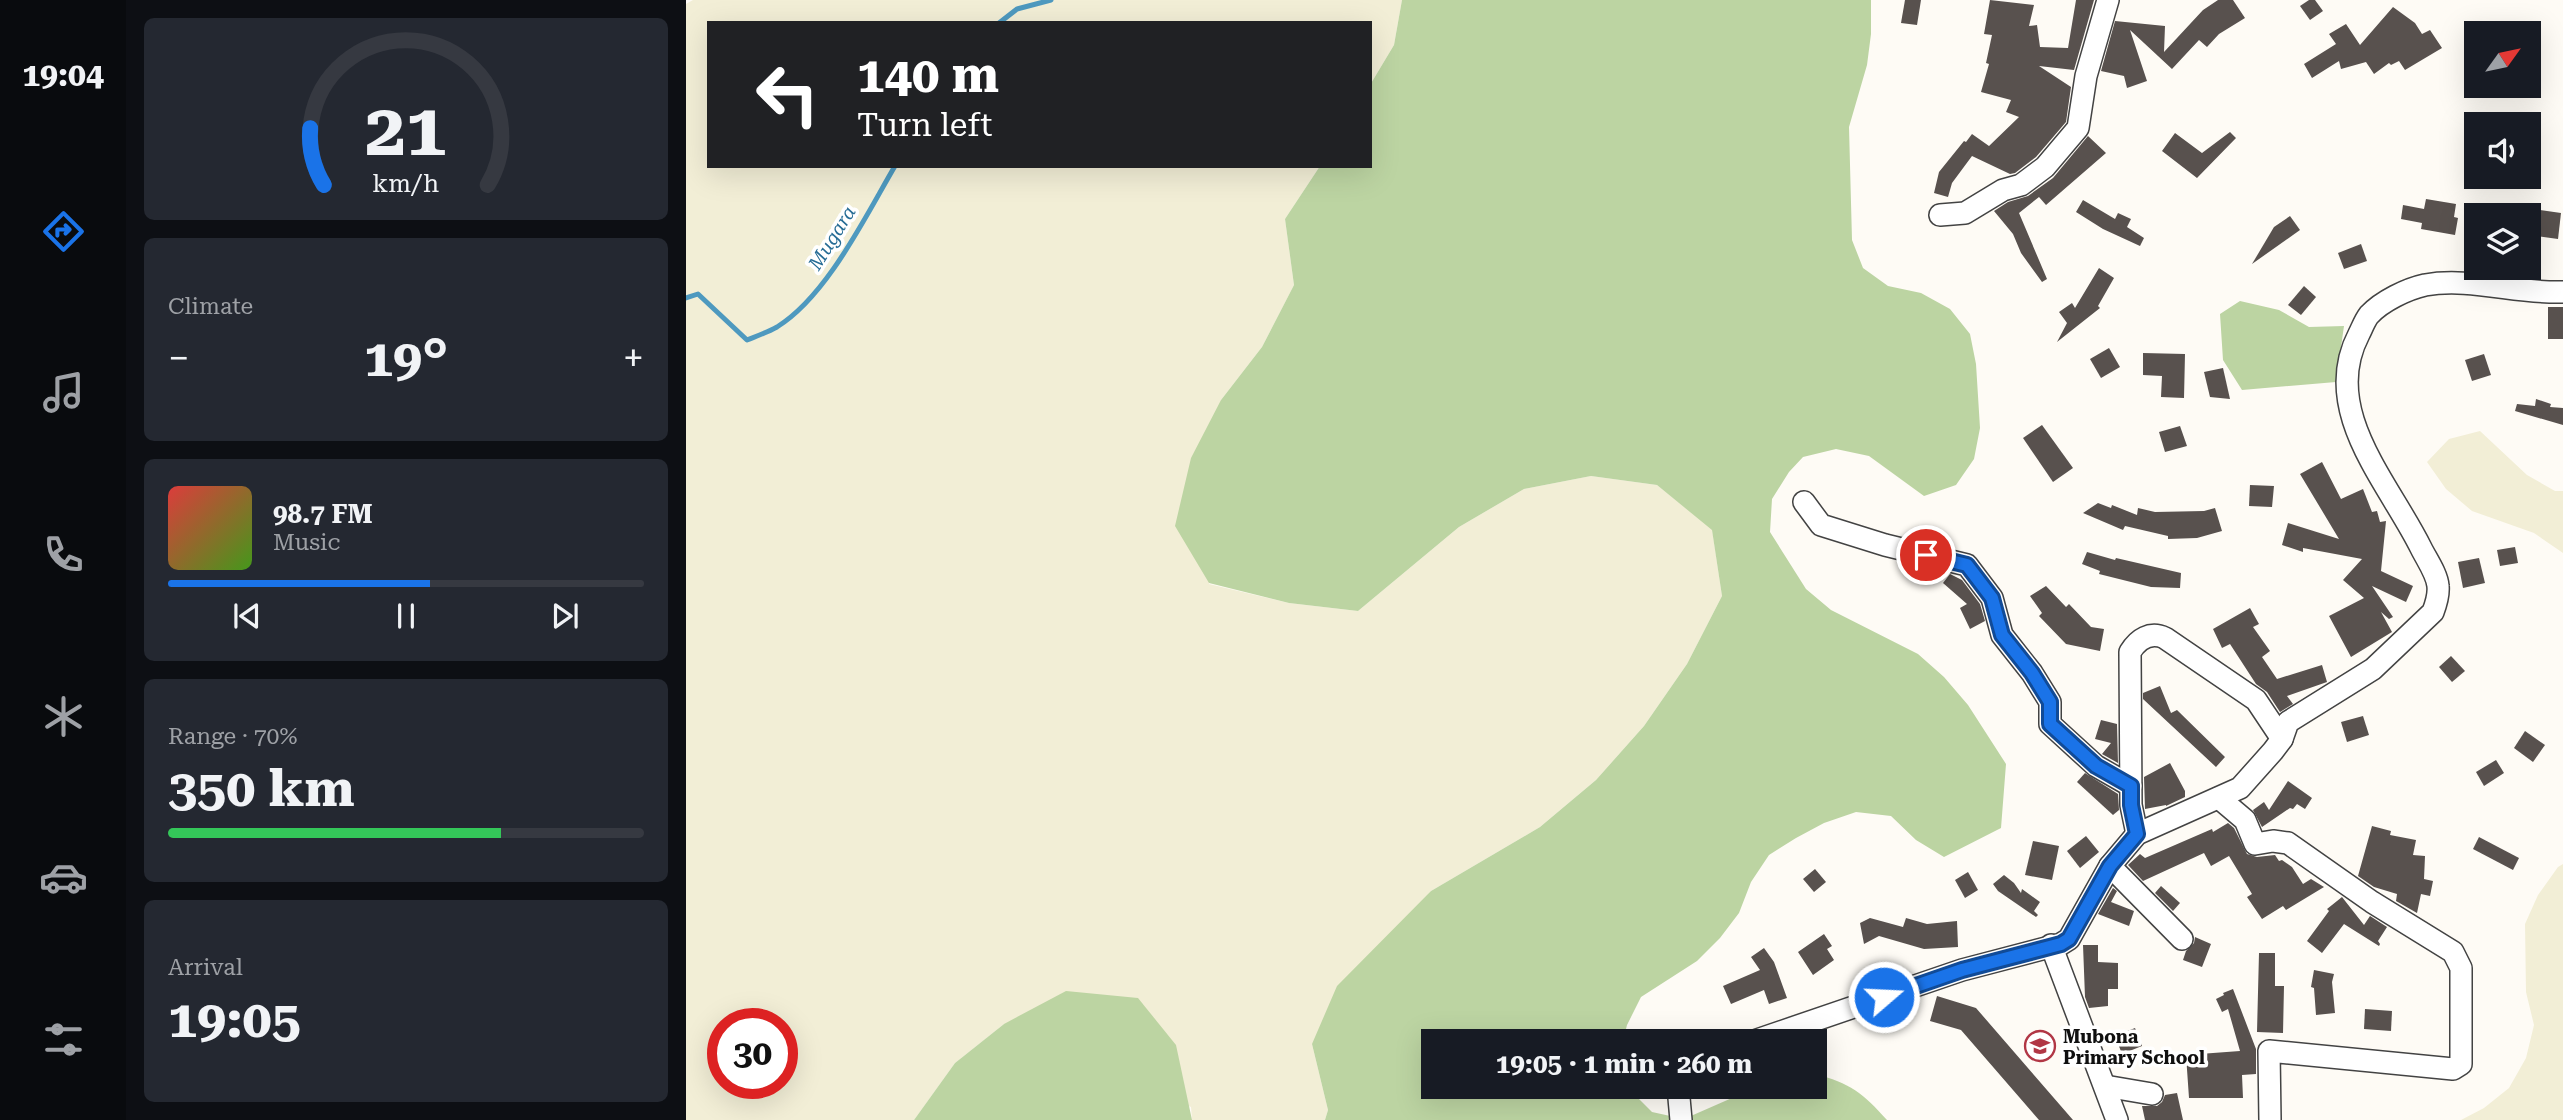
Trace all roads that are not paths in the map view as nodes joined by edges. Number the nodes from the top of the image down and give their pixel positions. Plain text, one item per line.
1 (2108, 0) edge
2 (1940, 215) dead end
3 (2563, 292) edge
4 (1804, 502) dead end
5 (2282, 738) junction
6 (2131, 786) junction
7 (2219, 798) junction
8 (2137, 834) junction
9 (2110, 866) junction
10 (2182, 939) dead end
11 (2051, 945) junction
12 (1789, 1029) edge
13 (2105, 1086) junction
14 (2152, 1094) dead end
15 (1679, 1099) edge
16 (1681, 1120) edge
17 (2117, 1120) edge
18 (2270, 1120) edge

1 - 2 street
3 - 5 street
4 - 6 street
5 - 6 street
5 - 7 street
6 - 8 street
7 - 8 street
7 - 18 street
8 - 9 street
9 - 10 street
9 - 11 street
11 - 12 street
11 - 13 street
13 - 14 street
13 - 17 street
15 - 16 street

